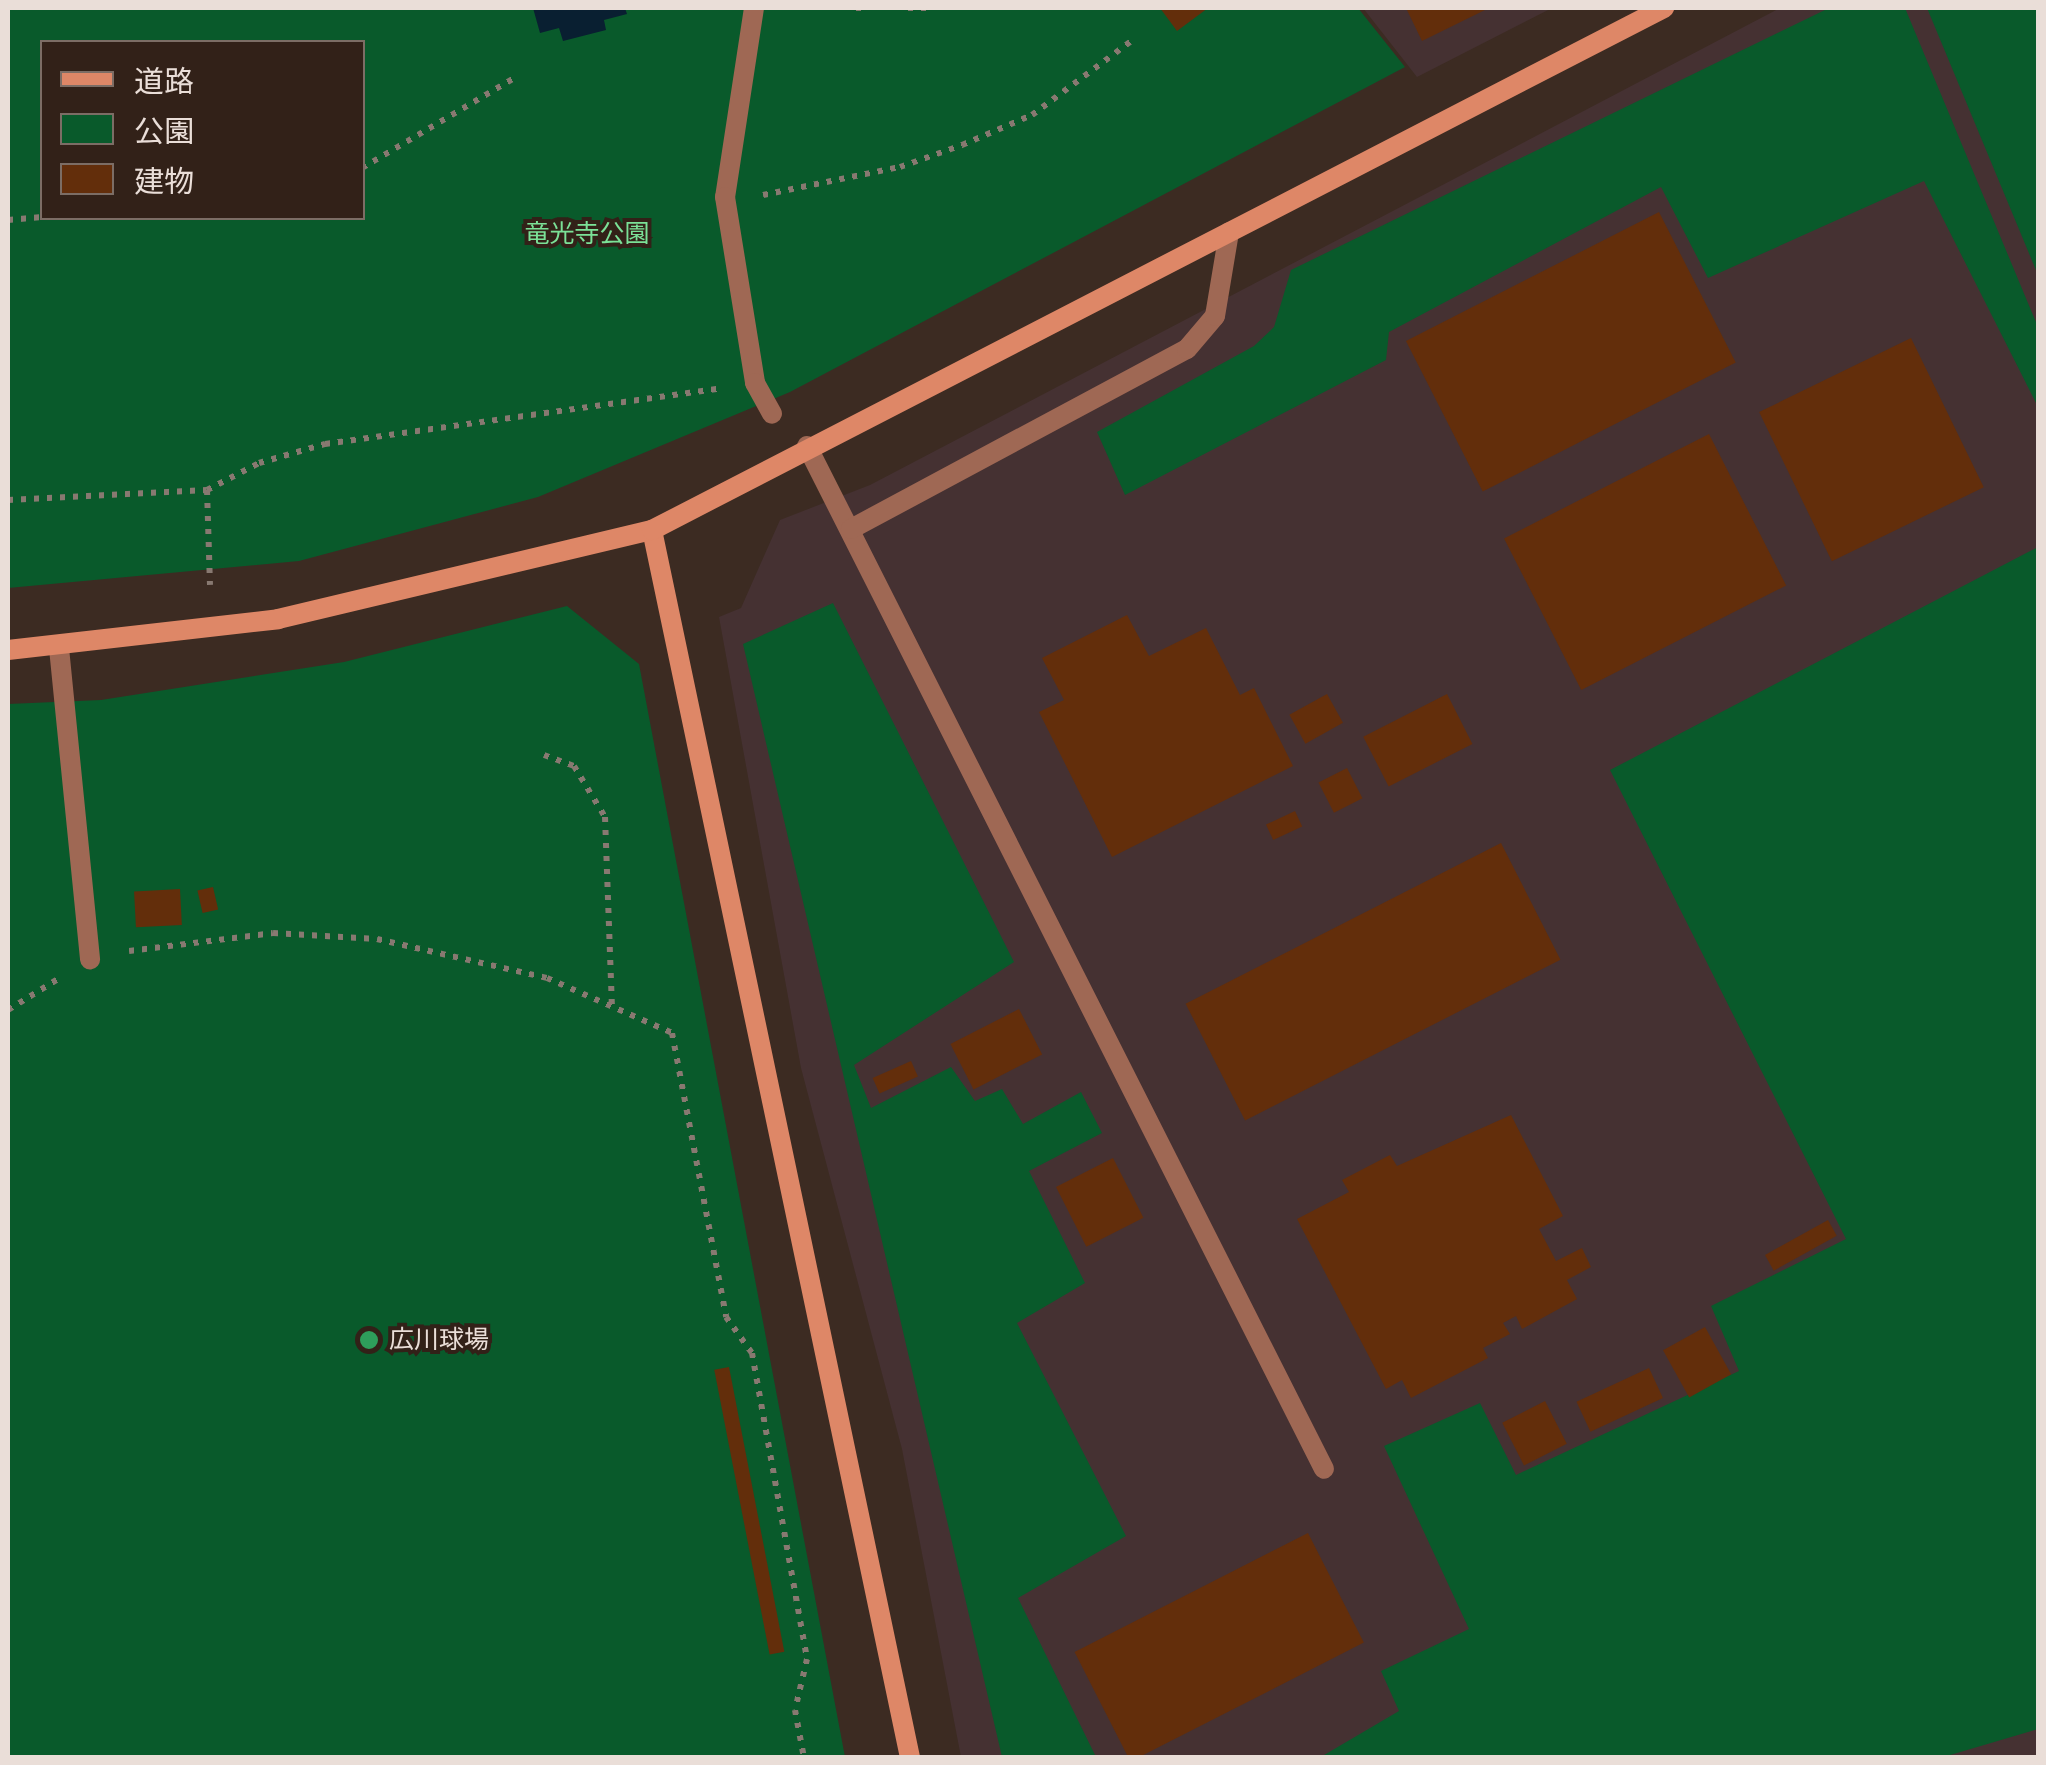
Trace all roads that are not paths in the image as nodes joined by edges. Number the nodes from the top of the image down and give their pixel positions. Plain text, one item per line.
1 (754, 8) edge
2 (1664, 8) edge
3 (1229, 232) junction
4 (772, 414) dead end
5 (807, 446) junction
6 (850, 529) junction
7 (652, 530) junction
8 (59, 648) junction
9 (8, 650) edge
10 (90, 960) road end
11 (1324, 1469) dead end
12 (910, 1758) edge

1 - 4 lane
2 - 3 street
3 - 5 street
3 - 6 lane
5 - 6 lane
5 - 7 street
6 - 11 lane
7 - 8 street
7 - 12 street
8 - 9 street
8 - 10 lane

